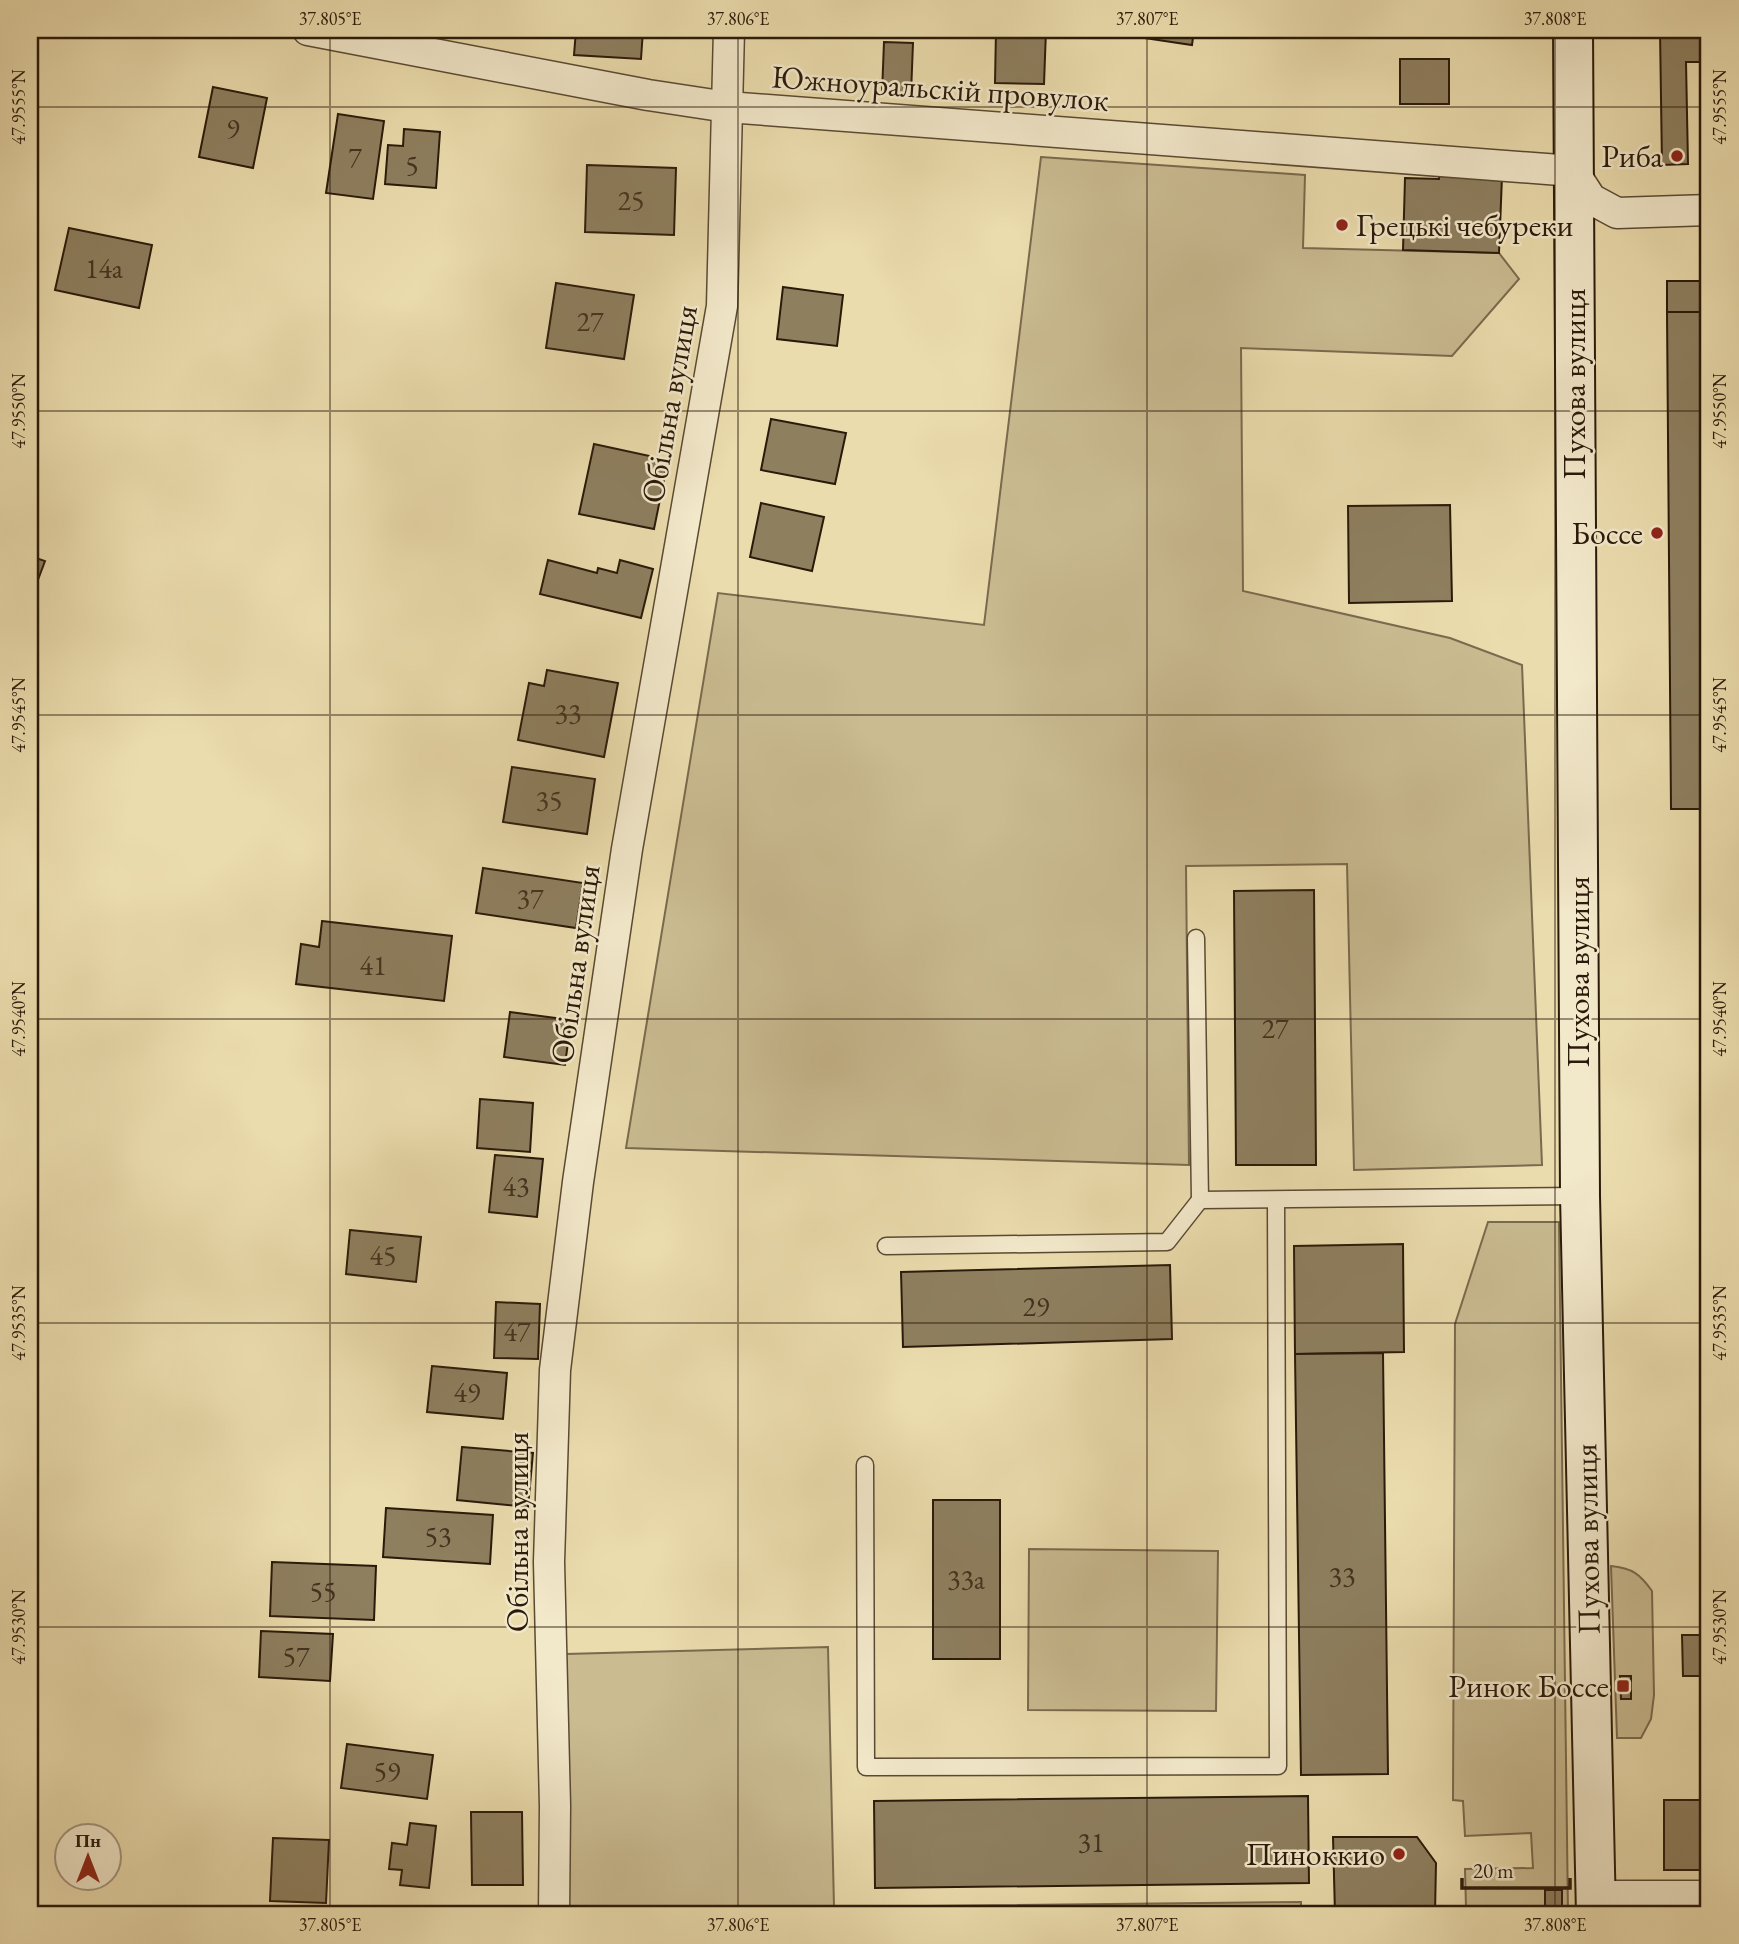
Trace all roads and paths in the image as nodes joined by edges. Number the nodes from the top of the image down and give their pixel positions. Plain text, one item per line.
1 (308, 30) edge
2 (729, 30) edge
3 (1573, 30) edge
4 (727, 107) junction
5 (1573, 171) junction
6 (1709, 210) edge
7 (1196, 938) dead end
8 (1580, 1196) junction
9 (1200, 1199) junction
10 (1276, 1199) junction
11 (886, 1246) dead end
12 (865, 1465) dead end
13 (1709, 1896) edge
14 (1596, 1905) edge
15 (554, 1914) edge

1 - 4 street, Южноуральскій провулок
2 - 4 street, Обільна вулиця
3 - 5 main road, Пухова вулиця
4 - 5 street, Южноуральскій провулок
4 - 15 street, Обільна вулиця
5 - 6 street
5 - 8 main road, Пухова вулиця
7 - 9 lane
8 - 10 lane
8 - 14 main road, Пухова вулиця
9 - 10 lane
9 - 11 lane
10 - 12 lane
13 - 14 street

